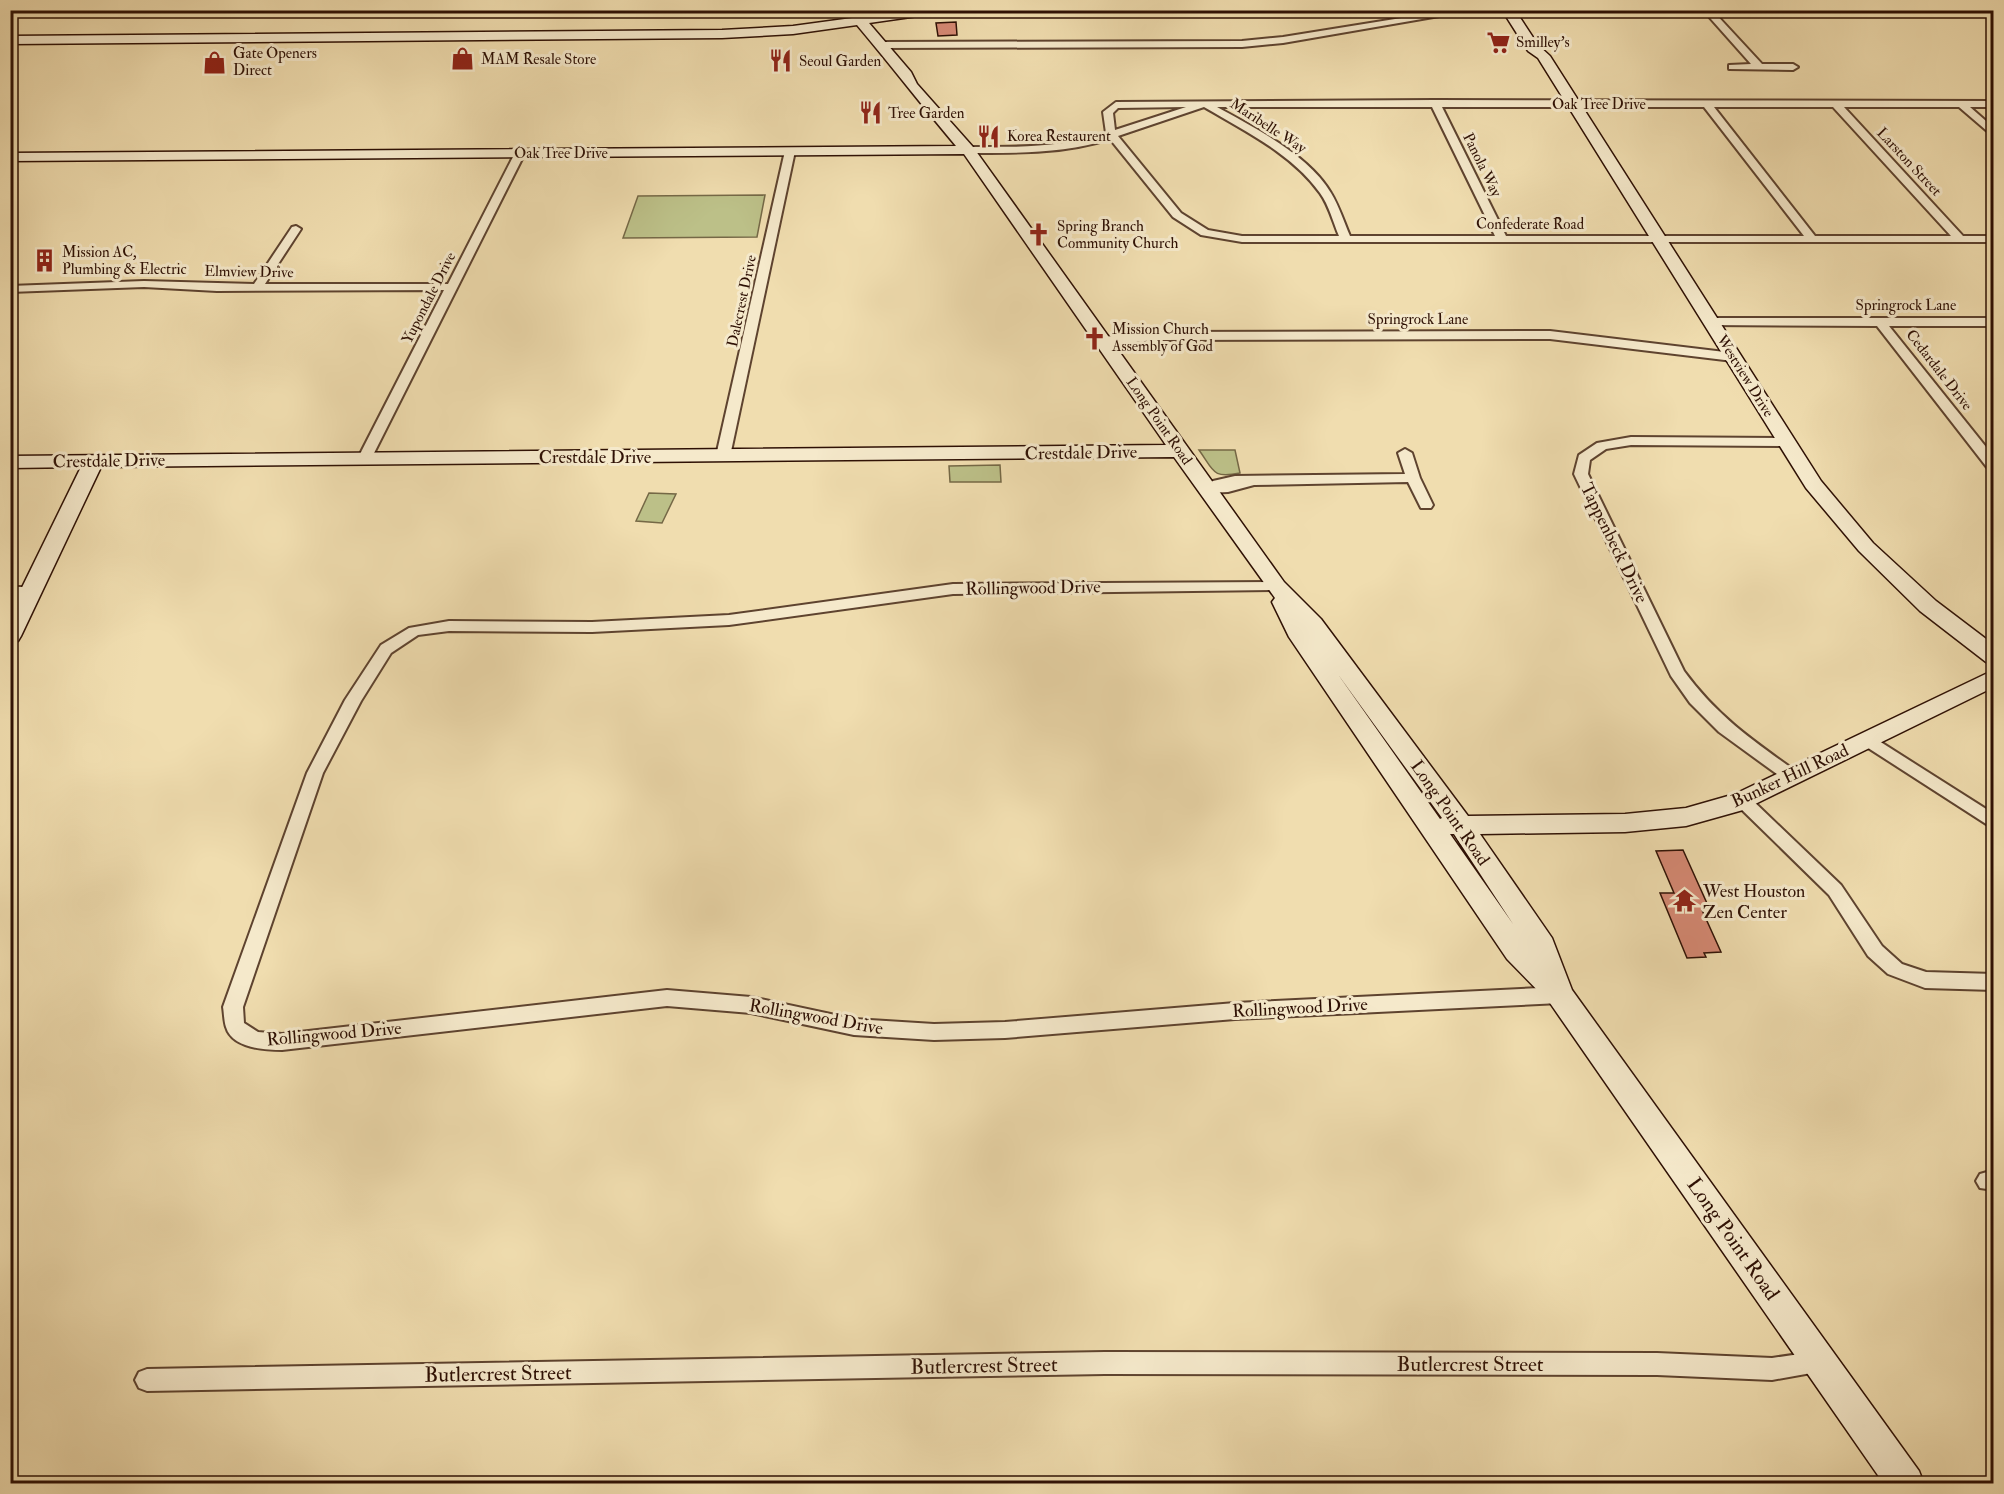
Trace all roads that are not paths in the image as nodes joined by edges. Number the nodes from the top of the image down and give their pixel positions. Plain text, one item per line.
1 (888, 10) edge
2 (932, 10) edge
3 (1470, 10) edge
4 (1508, 10) edge
5 (1520, 10) edge
6 (1707, 10) edge
7 (856, 16) edge
8 (837, 17) edge
9 (10, 32) edge
10 (87, 35) junction
11 (854, 36) dead end
12 (10, 39) edge
13 (876, 50) junction
14 (1543, 56) junction
15 (1732, 67) dead end
16 (1759, 67) junction
17 (1793, 67) dead end
18 (1435, 103) junction
19 (1574, 103) junction
20 (1205, 104) junction
21 (1707, 104) junction
22 (1961, 104) junction
23 (1994, 104) edge
24 (1836, 105) junction
25 (1111, 134) junction
26 (1994, 134) edge
27 (968, 150) junction
28 (790, 151) junction
29 (520, 153) junction
30 (10, 157) edge
31 (296, 229) dead end
32 (1346, 239) junction
33 (1502, 239) junction
34 (1660, 239) junction
35 (1812, 239) junction
36 (1960, 239) junction
37 (1994, 239) edge
38 (451, 287) junction
39 (259, 288) junction
40 (10, 289) edge
41 (1710, 322) junction
42 (1880, 322) junction
43 (1994, 322) edge
44 (1103, 341) junction
45 (1733, 357) junction
46 (1785, 442) junction
47 (1180, 451) junction
48 (1405, 453) dead end
49 (723, 456) junction
50 (365, 458) junction
51 (94, 461) junction
52 (10, 462) edge
53 (1994, 467) edge
54 (1413, 478) junction
55 (1207, 489) junction
56 (1426, 505) dead end
57 (1276, 587) junction
58 (21, 592) edge
59 (10, 636) edge
60 (1994, 657) edge
61 (1994, 676) edge
62 (1868, 740) junction
63 (1791, 776) junction
64 (1743, 801) junction
65 (1994, 823) edge
66 (1461, 825) junction
67 (1429, 826) junction
68 (1994, 982) edge
69 (1560, 995) junction
70 (1820, 1362) junction
71 (147, 1380) dead end
72 (1906, 1484) edge

1 - 7 main road
2 - 7 main road
3 - 13 street
4 - 14 main road, Westview Drive
5 - 14 main road, Westview Drive
6 - 16 street
7 - 8 main road
7 - 13 main road, Long Point Road
8 - 10 main road
8 - 11 main road
9 - 10 main road
10 - 12 main road
13 - 27 main road, Long Point Road
14 - 19 main road, Westview Drive
15 - 16 street
16 - 17 street
18 - 19 street, Oak Tree Drive
18 - 20 street, Oak Tree Drive
18 - 33 street, Panola Way
19 - 21 street, Oak Tree Drive
19 - 34 main road, Westview Drive
20 - 25 street, Oak Tree Drive
20 - 25 street, Oak Tree Drive
20 - 32 street, Maribelle Way
21 - 24 street, Oak Tree Drive
21 - 35 street
22 - 23 street, Oak Tree Drive
22 - 24 street, Oak Tree Drive
22 - 26 street
24 - 36 street, Larston Street
25 - 27 street, Oak Tree Drive
25 - 32 street, Confederate Road
27 - 28 main road, Oak Tree Drive
27 - 44 main road, Long Point Road
28 - 29 main road, Oak Tree Drive
28 - 49 street, Dalecrest Drive
29 - 30 main road, Oak Tree Drive
29 - 38 street, Yupondale Drive
31 - 39 street
32 - 33 street, Confederate Road
33 - 34 street, Confederate Road
34 - 35 street, Confederate Road
34 - 41 main road, Westview Drive
35 - 36 street, Confederate Road
36 - 37 street, Confederate Road
38 - 39 street, Elmview Drive
38 - 50 street, Yupondale Drive
39 - 40 street, Elmview Drive
41 - 42 street, Springrock Lane
41 - 45 main road, Westview Drive
42 - 43 street, Springrock Lane
42 - 53 street, Cedardale Drive
44 - 45 street, Springrock Lane
44 - 47 main road, Long Point Road
45 - 46 main road, Westview Drive
46 - 60 main road, Westview Drive
46 - 63 street, Tappenbeck Drive
47 - 49 main road, Crestdale Drive
47 - 55 main road, Long Point Road
48 - 54 street
49 - 50 main road, Crestdale Drive
50 - 51 main road, Crestdale Drive
51 - 52 main road, Crestdale Drive
51 - 58 main road
54 - 55 street
54 - 56 street
55 - 57 main road, Long Point Road
57 - 66 main road, Long Point Road
57 - 67 main road, Long Point Road
57 - 69 street, Rollingwood Drive
58 - 59 main road
61 - 62 main road, Bunker Hill Road
62 - 63 main road, Bunker Hill Road
62 - 65 street
63 - 64 main road, Bunker Hill Road
64 - 66 main road, Bunker Hill Road
64 - 68 street
66 - 67 main road, Bunker Hill Road
66 - 69 main road, Long Point Road
67 - 69 main road, Long Point Road
69 - 70 main road, Long Point Road
70 - 71 street, Butlercrest Street
70 - 72 main road, Long Point Road

